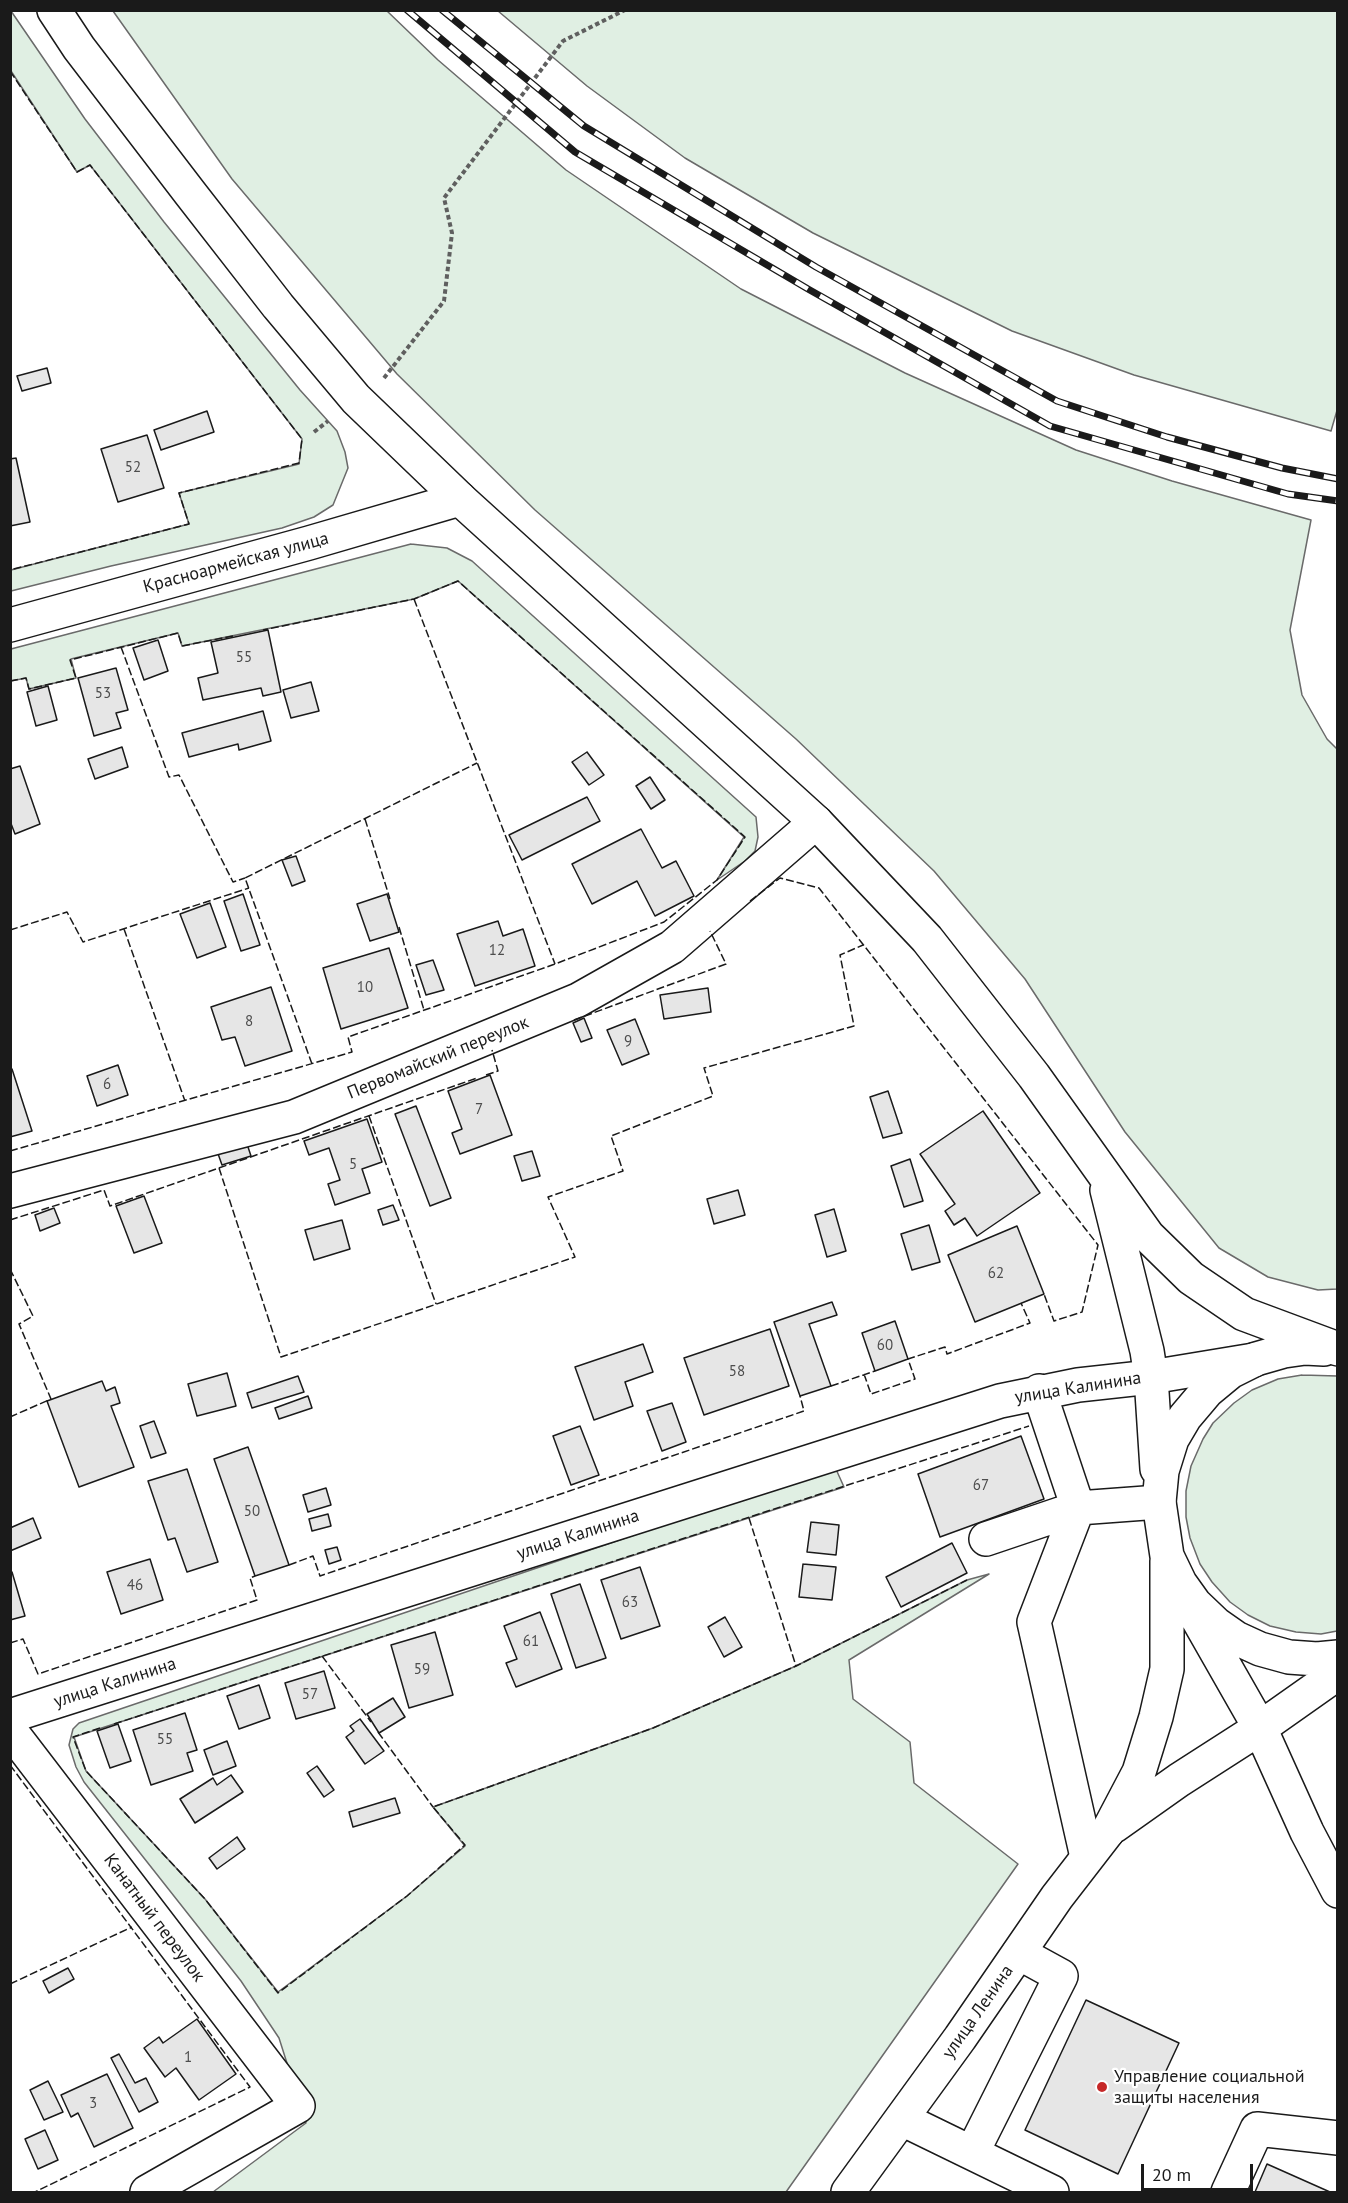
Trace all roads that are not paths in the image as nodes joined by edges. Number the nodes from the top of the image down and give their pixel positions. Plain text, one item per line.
1 (54, 10) edge
2 (460, 499) junction
3 (10, 625) edge
4 (816, 822) junction
5 (1102, 1171) junction
6 (10, 1191) edge
7 (1338, 1350) edge
8 (1256, 1359) junction
9 (1151, 1377) junction
10 (1039, 1391) junction
11 (1158, 1502) junction
12 (1078, 1508) junction
13 (986, 1539) dead end
14 (1167, 1556) junction
15 (1338, 1657) edge
16 (1338, 1673) edge
17 (10, 1716) edge
18 (1260, 1728) junction
19 (10, 1730) edge
20 (1108, 1831) junction
21 (1087, 1857) junction
22 (1338, 1891) edge
23 (1019, 1953) junction
24 (902, 2119) junction
25 (1338, 2138) edge
26 (972, 2153) junction
27 (147, 2193) edge
28 (848, 2193) edge
29 (1052, 2193) edge
30 (1228, 2193) edge

1 - 2 main road
2 - 3 main road, Красноармейская улица
2 - 4 main road
4 - 5 main road
4 - 6 main road, Первомайский переулок
5 - 7 main road
5 - 9 main road
7 - 8 main road
8 - 9 main road, улица Калинина
8 - 11 main road
9 - 10 main road, улица Калинина
9 - 11 main road
10 - 12 main road
10 - 17 main road, улица Калинина
11 - 12 main road
11 - 14 main road
12 - 13 main road
12 - 21 main road
14 - 15 main road
14 - 18 main road
14 - 20 main road
16 - 18 main road
18 - 20 main road
18 - 22 main road
19 - 27 main road, Канатный переулок
20 - 21 main road, улица Ленина
21 - 23 main road, улица Ленина
23 - 24 main road, улица Ленина
23 - 26 main road
24 - 26 main road
24 - 28 main road, улица Ленина
25 - 30 main road
26 - 29 main road

